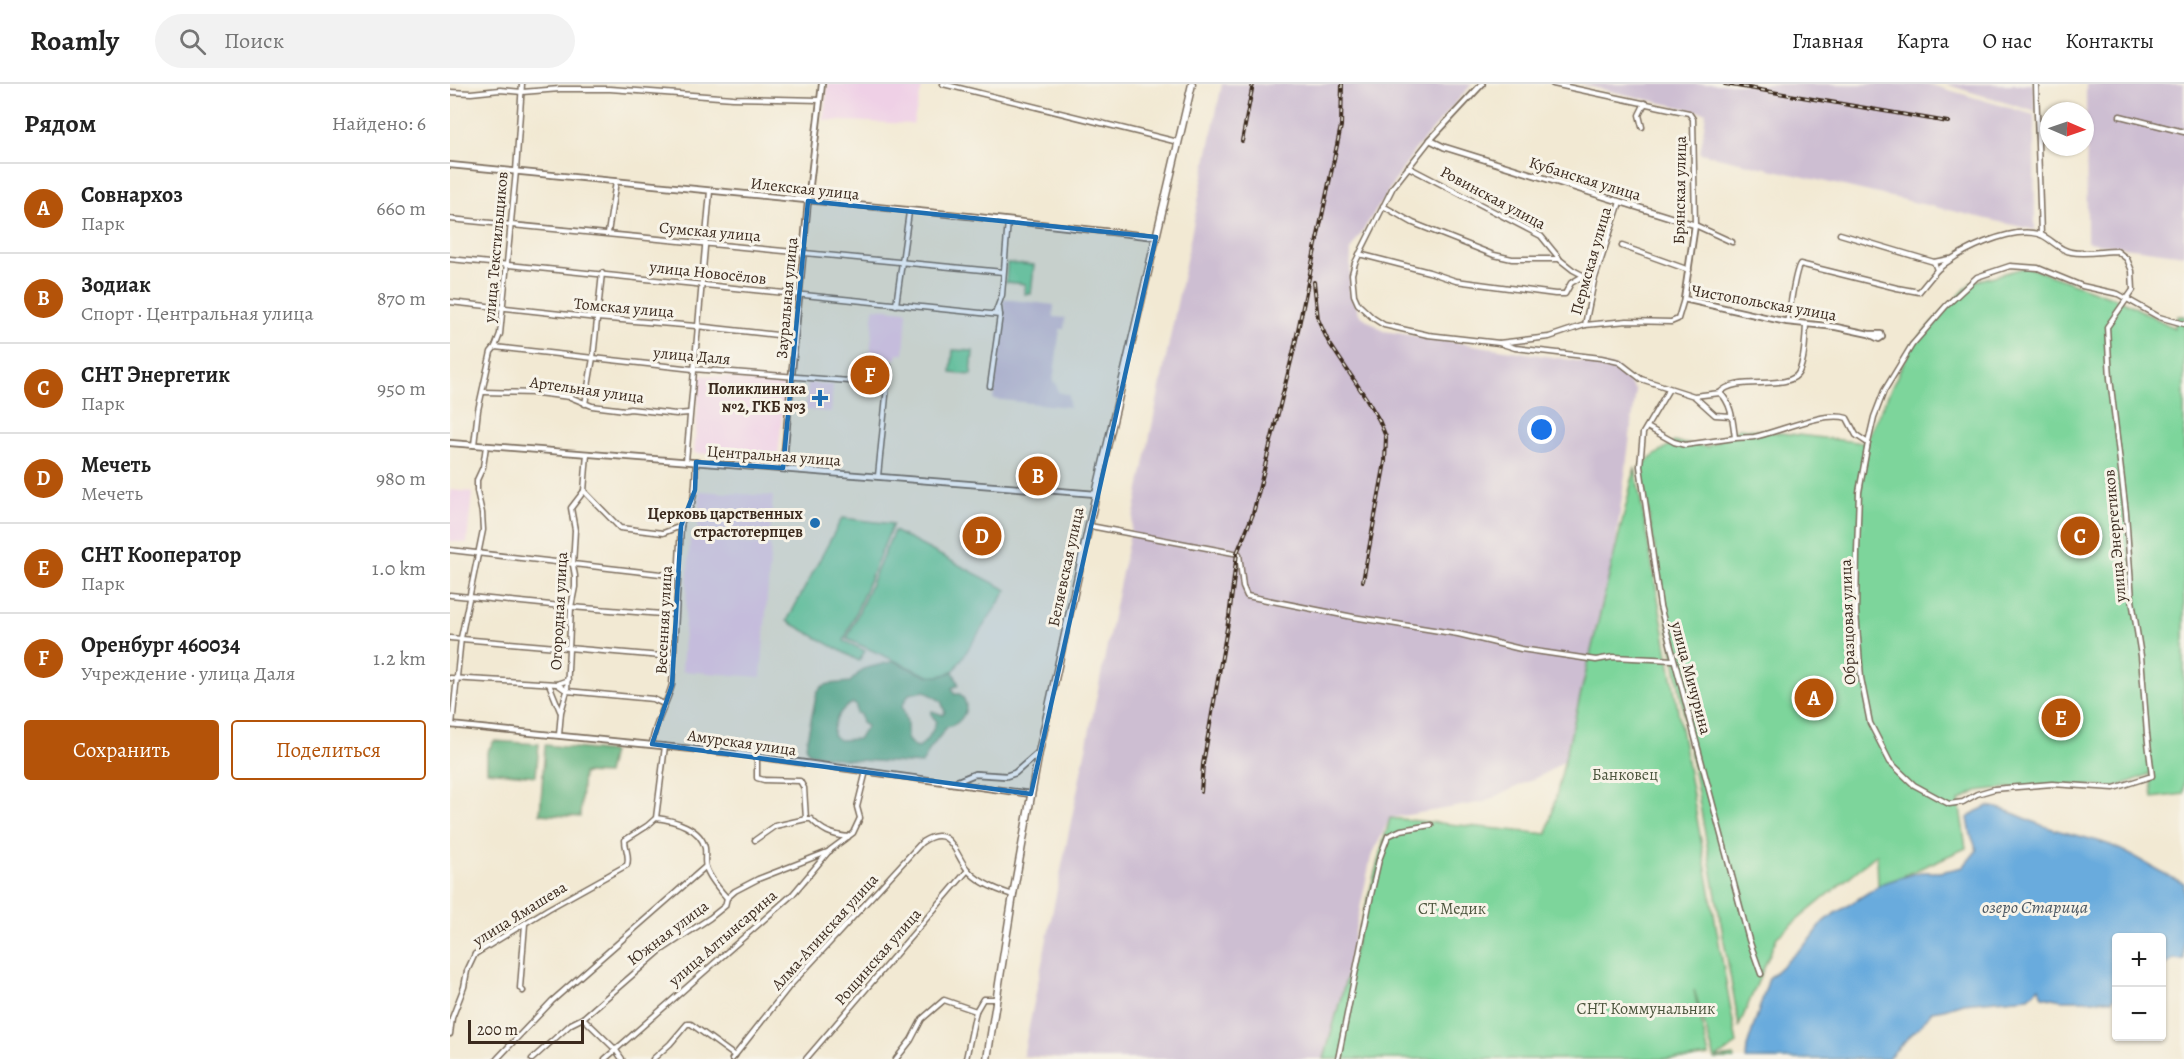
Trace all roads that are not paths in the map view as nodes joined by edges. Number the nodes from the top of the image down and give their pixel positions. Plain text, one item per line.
1 (522, 84) edge
2 (822, 84) edge
3 (943, 84) edge
4 (1192, 84) edge
5 (1482, 84) edge
6 (1553, 84) edge
7 (2036, 84) edge
8 (950, 85) edge
9 (450, 92) edge
10 (522, 92) junction
11 (820, 100) junction
12 (1645, 102) junction
13 (2120, 116) dead end
14 (1642, 128) dead end
15 (2184, 132) edge
16 (1430, 140) junction
17 (1178, 142) junction
18 (450, 165) edge
19 (1408, 167) junction
20 (516, 171) junction
21 (616, 181) junction
22 (710, 191) junction
23 (808, 201) junction
24 (1620, 202) junction
25 (1383, 206) junction
26 (909, 212) junction
27 (450, 219) edge
28 (1008, 221) junction
29 (510, 224) junction
30 (1695, 225) junction
31 (608, 233) junction
32 (1840, 234) dead end
33 (2041, 235) junction
34 (1156, 237) junction
35 (1732, 242) dead end
36 (704, 244) junction
37 (1622, 246) dead end
38 (803, 252) junction
39 (1359, 254) junction
40 (450, 259) edge
41 (1559, 259) junction
42 (1950, 259) junction
43 (1934, 262) junction
44 (903, 263) junction
45 (506, 264) junction
46 (1689, 270) junction
47 (1937, 270) junction
48 (1003, 272) junction
49 (602, 273) junction
50 (1583, 276) junction
51 (1594, 281) junction
52 (700, 285) junction
53 (799, 295) junction
54 (2125, 298) junction
55 (1684, 299) junction
56 (450, 302) edge
57 (896, 305) junction
58 (503, 308) junction
59 (998, 314) junction
60 (597, 318) junction
61 (1788, 322) junction
62 (2184, 324) edge
63 (1806, 325) junction
64 (696, 326) junction
65 (1585, 326) junction
66 (1869, 334) dead end
67 (795, 336) junction
68 (1499, 343) junction
69 (495, 347) junction
70 (593, 358) junction
71 (889, 366) dead end
72 (693, 369) junction
73 (791, 376) junction
74 (888, 384) junction
75 (990, 386) dead end
76 (1669, 389) junction
77 (482, 392) junction
78 (1720, 393) junction
79 (1694, 396) junction
80 (585, 404) junction
81 (689, 413) junction
82 (1732, 417) junction
83 (1647, 427) junction
84 (1735, 438) junction
85 (450, 443) edge
86 (1868, 443) junction
87 (474, 445) junction
88 (486, 446) junction
89 (586, 454) junction
90 (686, 461) junction
91 (696, 462) junction
92 (783, 468) junction
93 (878, 476) junction
94 (584, 491) junction
95 (1096, 494) junction
96 (1089, 525) junction
97 (681, 526) junction
98 (450, 550) edge
99 (478, 554) junction
100 (573, 565) junction
101 (678, 576) junction
102 (450, 595) edge
103 (469, 597) junction
104 (571, 607) junction
105 (675, 615) junction
106 (450, 638) edge
107 (460, 638) junction
108 (570, 649) junction
109 (673, 657) junction
110 (1673, 660) junction
111 (457, 677) junction
112 (450, 678) edge
113 (568, 680) junction
114 (549, 684) junction
115 (556, 684) junction
116 (567, 691) junction
117 (664, 704) junction
118 (561, 712) junction
119 (451, 725) edge
120 (559, 735) junction
121 (652, 744) junction
122 (665, 745) junction
123 (1039, 752) junction
124 (757, 756) junction
125 (866, 771) junction
126 (2152, 776) joint
127 (952, 783) junction
128 (1031, 794) junction
129 (656, 818) junction
130 (806, 819) junction
131 (1431, 825) dead end
132 (848, 837) junction
133 (755, 840) dead end
134 (830, 850) junction
135 (705, 867) junction
136 (968, 870) junction
137 (1013, 895) junction
138 (728, 898) junction
139 (525, 923) junction
140 (1761, 974) dead end
141 (523, 991) dead end
142 (997, 999) junction
143 (976, 1011) junction
144 (583, 1018) junction
145 (450, 1034) edge
146 (615, 1049) junction
147 (734, 1058) edge
148 (496, 1059) edge
149 (532, 1059) edge
150 (605, 1059) edge
151 (622, 1059) edge
152 (653, 1059) edge
153 (806, 1059) edge
154 (896, 1059) edge
155 (966, 1059) edge
156 (987, 1059) edge
157 (1338, 1059) edge

1 - 10 street, улица Текстильщиков
2 - 11 street, Зауральная улица
3 - 8 street
4 - 17 main road, Беляевская улица
5 - 16 street
6 - 12 street, Брянская улица
7 - 33 street
8 - 17 street
9 - 10 street
10 - 11 street
10 - 20 street, улица Текстильщиков
11 - 23 street, Зауральная улица
12 - 14 street
12 - 30 street, Брянская улица
13 - 15 street
16 - 19 street
16 - 24 street, Кубанская улица
17 - 34 main road, Беляевская улица
18 - 20 street, Илекская улица
19 - 25 street
19 - 41 street, Ровинская улица
20 - 21 street, Илекская улица
20 - 29 street, улица Текстильщиков
21 - 22 street, Илекская улица
21 - 31 street
22 - 23 street, Илекская улица
22 - 36 street
23 - 26 street, Илекская улица
23 - 38 street, Зауральная улица
24 - 30 street, Кубанская улица
24 - 51 street, Пермская улица
25 - 39 street
25 - 41 street
26 - 28 street, Илекская улица
26 - 44 street
27 - 29 street, Сумская улица
28 - 34 street, Илекская улица
28 - 48 street
29 - 31 street, Сумская улица
29 - 45 street, улица Текстильщиков
30 - 35 street, Кубанская улица
30 - 46 street, Брянская улица
31 - 36 street, Сумская улица
32 - 43 street
33 - 42 street
33 - 54 street, улица Энергетиков
34 - 95 main road, Беляевская улица
36 - 38 street, Сумская улица
36 - 52 street
37 - 46 street
38 - 44 street, Сумская улица
38 - 53 street, Зауральная улица
39 - 50 street
39 - 68 street, Чистопольская улица
40 - 45 street, улица Новосёлов
41 - 50 street, Ровинская улица
42 - 43 street
42 - 47 street
43 - 47 street
44 - 48 street, Сумская улица
44 - 57 street
45 - 49 street, улица Новосёлов
45 - 58 street, улица Текстильщиков
46 - 55 street, Брянская улица
47 - 61 street
48 - 59 street
49 - 52 street, улица Новосёлов
49 - 60 street
50 - 51 street, Ровинская улица
51 - 65 street, Пермская улица
52 - 53 street, улица Новосёлов
52 - 64 street
53 - 57 street, улица Новосёлов
53 - 67 street, Зауральная улица
54 - 62 street, Образцовая улица
54 - 86 street, Образцовая улица
54 - 126 street, улица Энергетиков
55 - 61 street, Чистопольская улица
55 - 65 street, Чистопольская улица
56 - 58 street, Томская улица
57 - 59 street, улица Новосёлов
58 - 60 street, Томская улица
58 - 69 street, улица Текстильщиков
59 - 75 street
60 - 64 street, Томская улица
60 - 70 street
61 - 63 street, Чистопольская улица
63 - 66 street, Чистопольская улица
63 - 78 street
64 - 67 street, Томская улица
64 - 72 street
65 - 68 street, Чистопольская улица
67 - 73 street, Зауральная улица
68 - 76 street
69 - 70 street, улица Даля
69 - 77 street, улица Текстильщиков
70 - 72 street, улица Даля
70 - 80 street
71 - 74 street
72 - 73 street, улица Даля
72 - 81 street
73 - 74 street, улица Даля
73 - 92 street, Зауральная улица
74 - 93 street
76 - 79 street
76 - 83 street, улица Мичурина
77 - 80 street, Артельная улица
77 - 87 street, улица Текстильщиков
78 - 79 street
78 - 82 street
79 - 82 street
80 - 81 street, Артельная улица
81 - 90 street
82 - 84 street
83 - 84 street
83 - 110 street, улица Мичурина
84 - 86 street
85 - 87 street, Центральная улица
86 - 126 street, Образцовая улица
87 - 88 street, Центральная улица
88 - 89 street, Центральная улица
88 - 99 street
89 - 90 street, Центральная улица
89 - 94 street
90 - 91 street, Центральная улица
91 - 92 street, Центральная улица
91 - 97 street, Весенняя улица
92 - 93 street, Центральная улица
93 - 95 street, Центральная улица
94 - 97 street
94 - 100 street, Огородная улица
95 - 96 main road, Беляевская улица
96 - 110 street
96 - 123 main road, Беляевская улица
97 - 101 street, Весенняя улица
98 - 99 street
99 - 100 street
99 - 103 street
100 - 101 street
100 - 104 street, Огородная улица
101 - 105 street, Весенняя улица
102 - 103 street
103 - 104 street
103 - 107 street
104 - 105 street
104 - 108 street, Огородная улица
105 - 109 street, Весенняя улица
106 - 107 street
107 - 108 street
107 - 111 street
108 - 109 street
108 - 113 street, Огородная улица
109 - 117 street, Весенняя улица
110 - 140 street, улица Мичурина
111 - 112 street
111 - 114 street
111 - 119 street
113 - 115 street
113 - 116 street, Огородная улица
114 - 115 street
114 - 118 street
115 - 116 street
116 - 117 street
116 - 118 street, Огородная улица
117 - 121 street, Весенняя улица
118 - 120 street, Огородная улица
119 - 120 street, Амурская улица
120 - 121 street, Амурская улица
121 - 122 street, Амурская улица
122 - 124 street, Амурская улица
122 - 129 street
123 - 127 street
123 - 128 main road, Беляевская улица
124 - 125 street, Амурская улица
124 - 130 street
125 - 127 street, Амурская улица
125 - 132 street, улица Алтынсарина
127 - 128 street, Амурская улица
128 - 137 main road, Беляевская улица
129 - 135 street
129 - 139 street, улица Ямашева
130 - 132 street
130 - 133 street
131 - 157 street
132 - 134 street, улица Алтынсарина
134 - 138 street, Южная улица
134 - 146 street, улица Алтынсарина
135 - 138 street
135 - 148 street, Южная улица
136 - 137 street
136 - 147 street, Алма-Атинская улица
136 - 153 street, Рощинская улица
137 - 142 main road, Беляевская улица
138 - 144 street, Южная улица
139 - 141 street
139 - 145 street, улица Ямашева
142 - 143 street
142 - 156 main road, Беляевская улица
143 - 154 street
143 - 155 street
144 - 146 street
144 - 149 street, Южная улица
146 - 150 street, улица Алтынсарина
146 - 151 street
147 - 152 street

